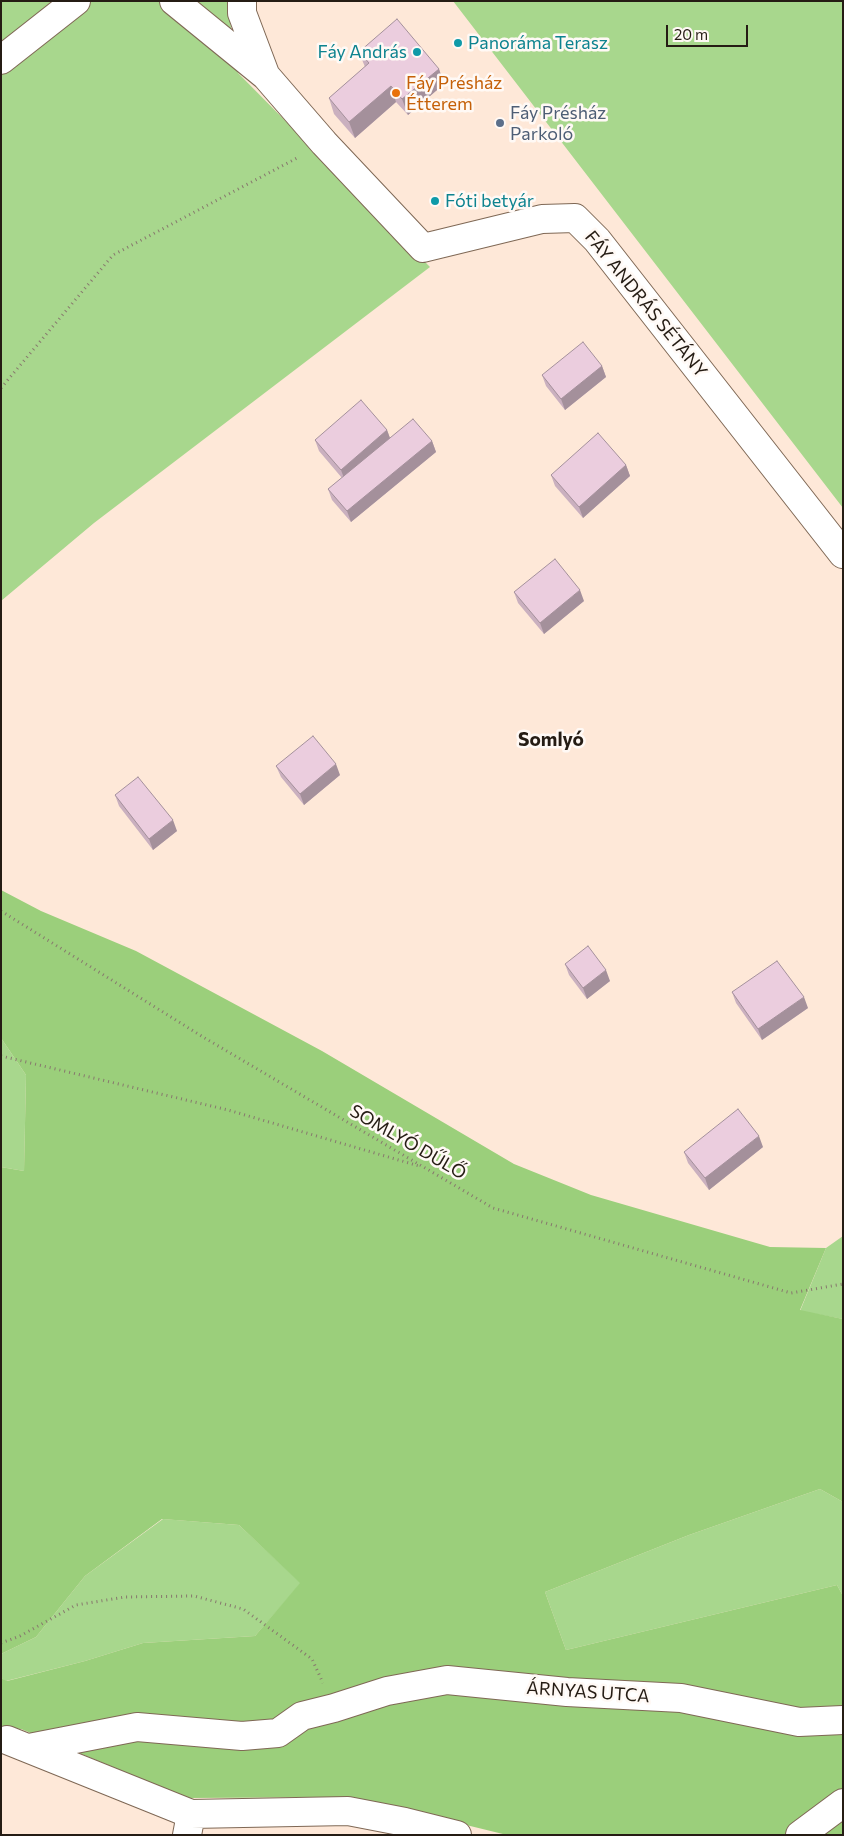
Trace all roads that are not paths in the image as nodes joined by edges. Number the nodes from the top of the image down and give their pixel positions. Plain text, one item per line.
1 (76, 1) edge
2 (174, 1) edge
3 (242, 1) edge
4 (1, 60) edge
5 (266, 76) junction
6 (843, 554) edge
7 (843, 1720) edge
8 (843, 1803) edge
9 (189, 1824) edge
10 (457, 1835) edge
11 (800, 1835) edge

1 - 4 street
2 - 5 street, FÁY ANDRÁS SÉTÁNY
3 - 5 street
5 - 6 street, FÁY ANDRÁS SÉTÁNY
7 - 9 street, ÁRNYAS UTCA
8 - 11 street
9 - 10 street

